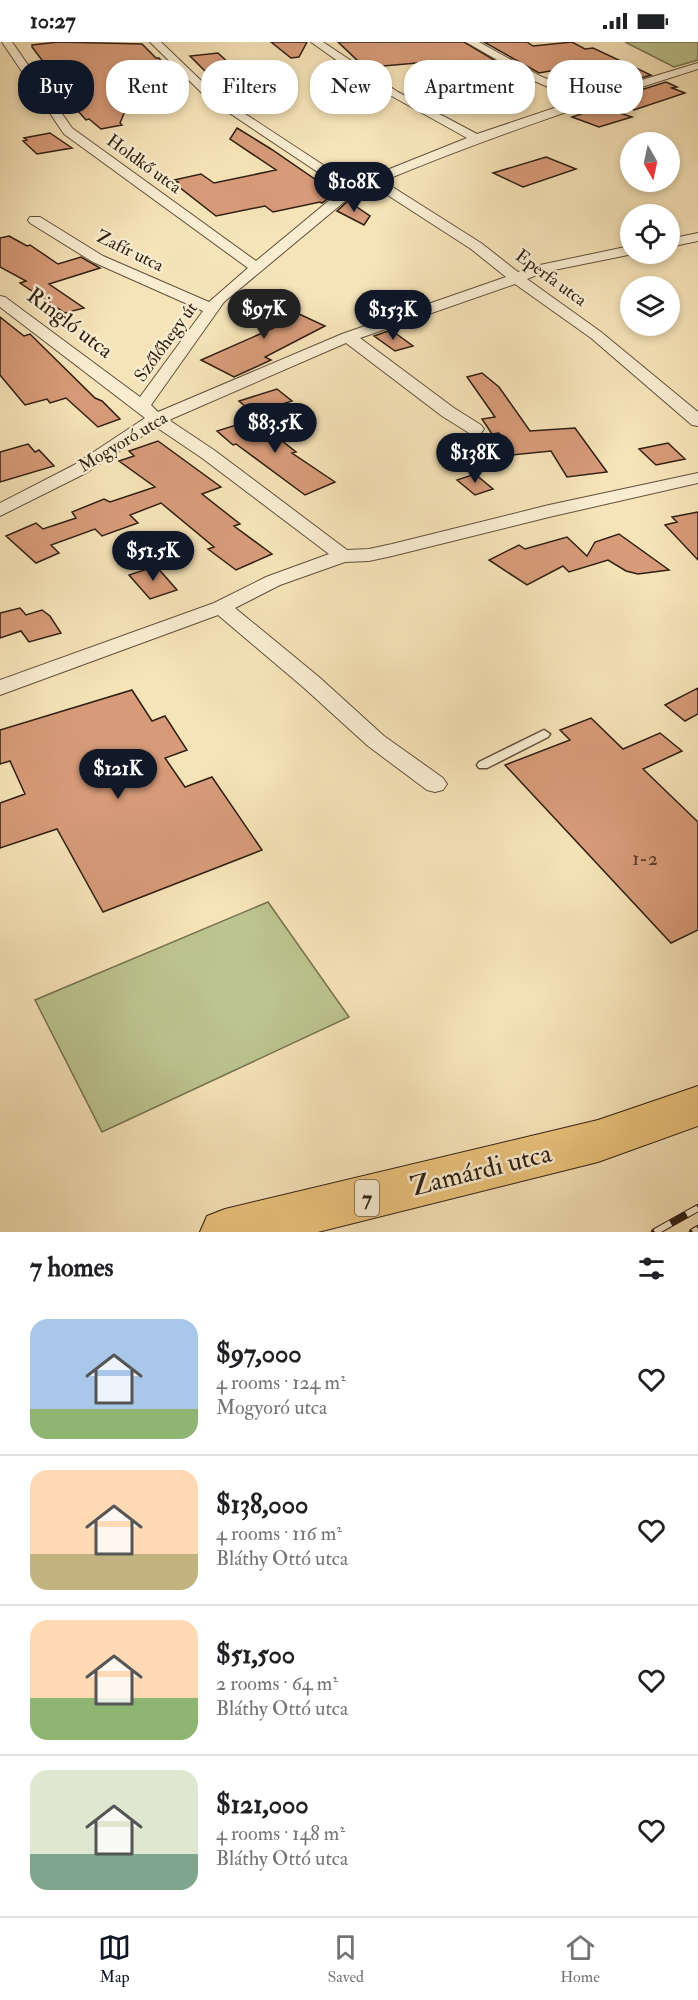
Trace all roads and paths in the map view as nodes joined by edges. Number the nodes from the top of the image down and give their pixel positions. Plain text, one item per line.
1 (7, 42) edge
2 (155, 42) edge
3 (316, 42) edge
4 (471, 42) edge
5 (698, 66) edge
6 (547, 83) edge
7 (643, 83) edge
8 (548, 114) edge
9 (477, 139) junction
10 (373, 180) junction
11 (351, 189) junction
12 (35, 220) dead end
13 (698, 237) edge
14 (680, 241) edge
15 (620, 252) edge
16 (257, 268) junction
17 (516, 278) junction
18 (0, 300) edge
19 (212, 309) junction
20 (348, 337) junction
21 (142, 406) junction
22 (156, 419) junction
23 (698, 421) edge
24 (475, 429) dead end
25 (698, 478) edge
26 (0, 510) edge
27 (343, 556) junction
28 (221, 607) junction
29 (0, 688) edge
30 (544, 734) dead end
31 (483, 765) dead end
32 (435, 784) dead end
33 (698, 1106) edge
34 (225, 1232) edge

1 - 16 street, Holdkő utca
2 - 11 street
3 - 9 street
4 - 6 street
5 - 7 street, Szőlőhegy út
8 - 9 street, Szőlőhegy út
9 - 10 street, Szőlőhegy út
10 - 11 street, Szőlőhegy út
10 - 17 street, Eperfa utca
11 - 16 street, Szőlőhegy út
12 - 19 street, Zafír utca
13 - 14 street
15 - 17 street, Mogyoró utca
16 - 19 street, Szőlőhegy út
17 - 20 street, Mogyoró utca
17 - 23 street, Eperfa utca
18 - 21 street, Ringló utca
19 - 21 street, Szőlőhegy út
20 - 22 street, Mogyoró utca
20 - 24 street
21 - 22 street, Ringló utca
22 - 26 street, Mogyoró utca
22 - 27 street, Ringló utca
25 - 27 street
27 - 28 street
28 - 29 street
28 - 32 street
30 - 31 lane
33 - 34 main road, Zamárdi utca / 7

